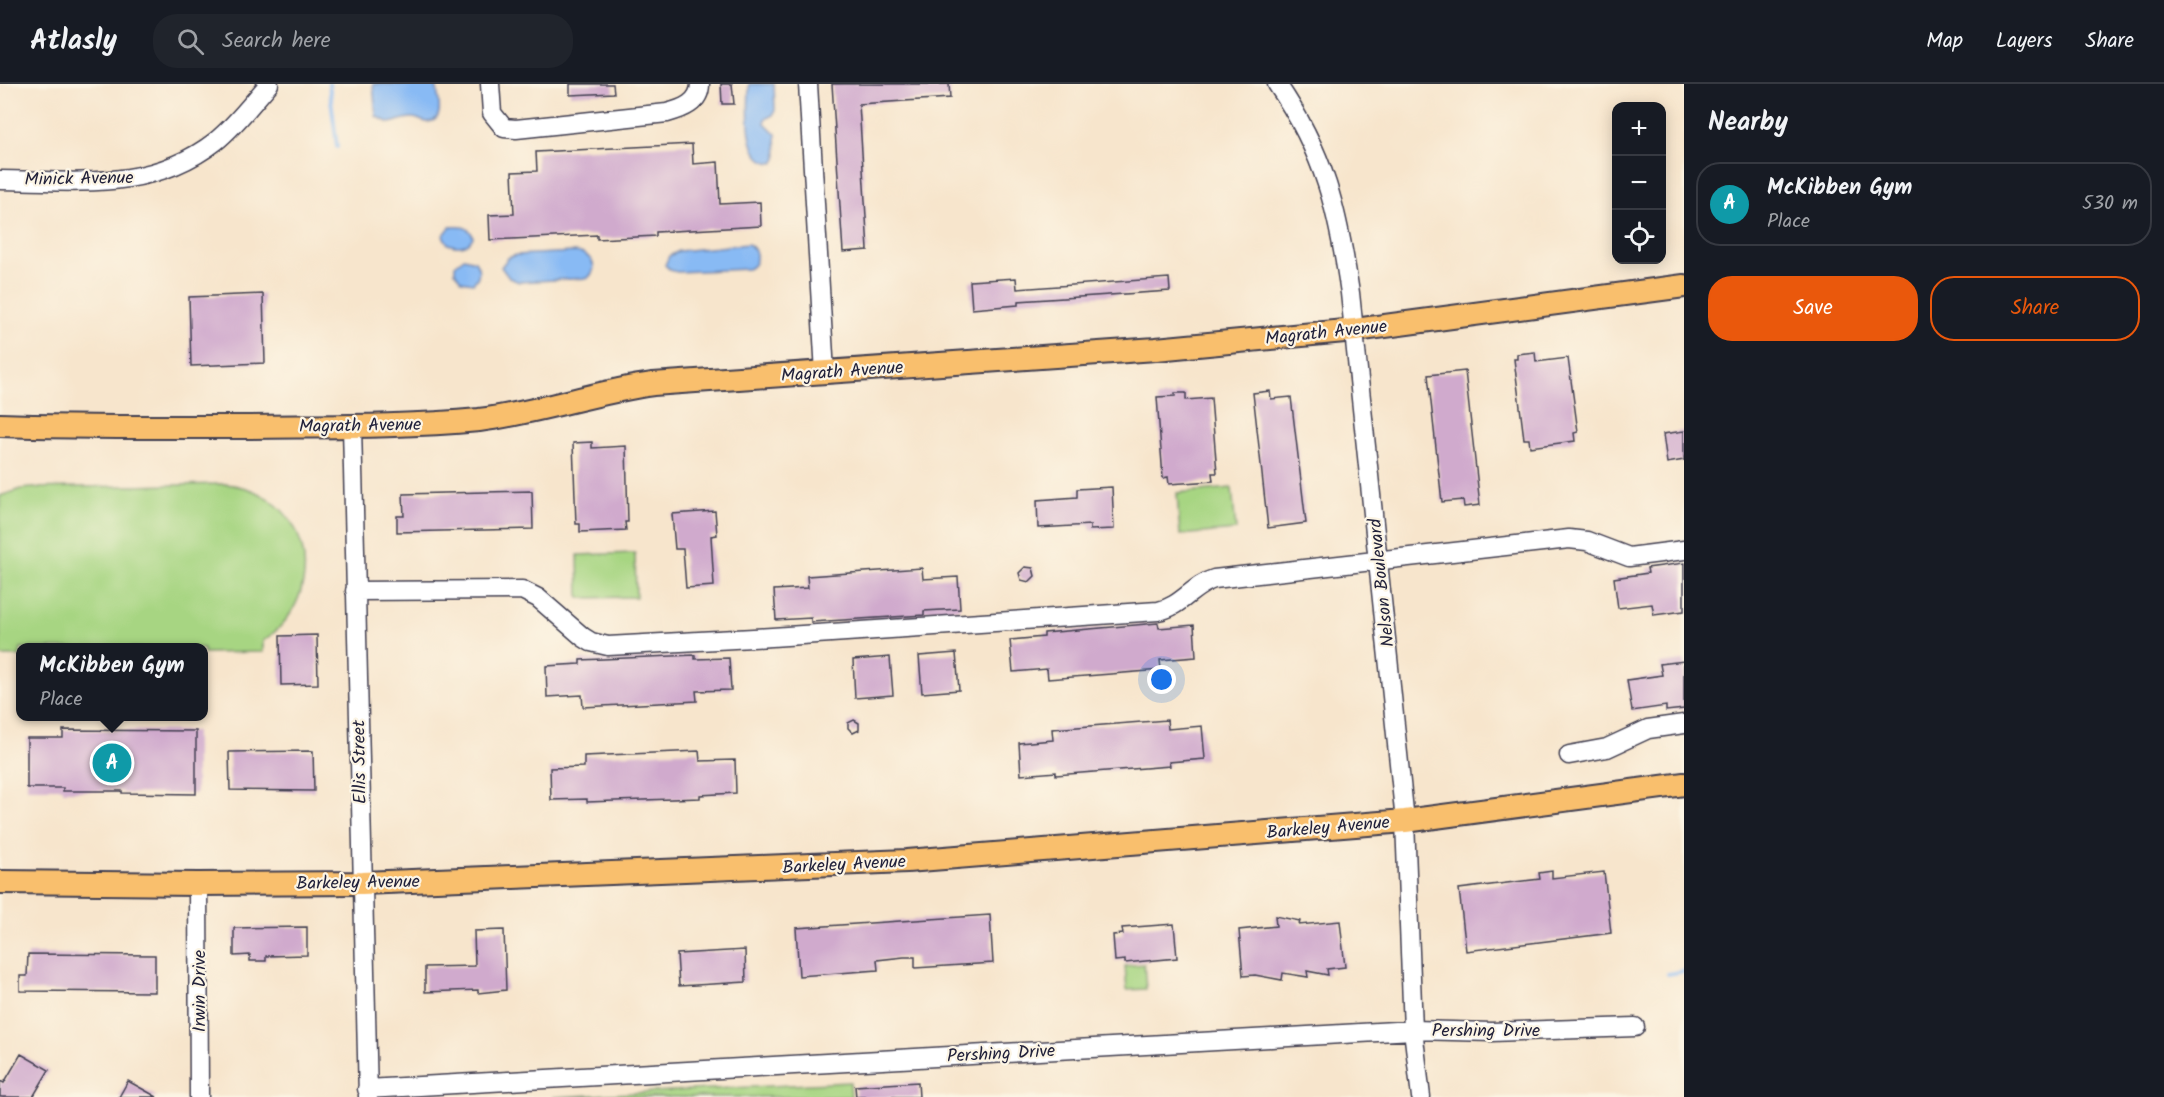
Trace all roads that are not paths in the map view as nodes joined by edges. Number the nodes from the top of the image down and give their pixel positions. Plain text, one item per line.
1 (269, 84) edge
2 (490, 84) edge
3 (700, 84) edge
4 (808, 84) edge
5 (1277, 84) edge
6 (0, 180) edge
7 (1684, 286) edge
8 (1355, 330) junction
9 (825, 373) junction
10 (0, 425) edge
11 (352, 426) junction
12 (1684, 550) edge
13 (1378, 560) junction
14 (355, 591) junction
15 (1684, 724) edge
16 (1569, 755) dead end
17 (1684, 784) edge
18 (1406, 821) junction
19 (0, 882) edge
20 (362, 883) junction
21 (198, 885) junction
22 (1635, 1027) dead end
23 (1413, 1030) junction
24 (368, 1093) edge
25 (199, 1097) edge
26 (1421, 1097) edge

1 - 6 street, Minick Avenue
2 - 3 street
4 - 9 street
5 - 8 street, Nelson Boulevard
7 - 8 main road, Magrath Avenue
8 - 9 main road, Magrath Avenue
8 - 13 street, Nelson Boulevard
9 - 11 main road, Magrath Avenue
10 - 11 main road, Magrath Avenue
11 - 14 street, Ellis Street
12 - 13 street
13 - 14 street
13 - 18 street, Nelson Boulevard
14 - 20 street, Ellis Street
15 - 16 street
17 - 18 main road, Barkeley Avenue
18 - 20 main road, Barkeley Avenue
18 - 23 street, Nelson Boulevard
19 - 21 main road, Barkeley Avenue
20 - 21 main road, Barkeley Avenue
20 - 24 street, Ellis Street
21 - 25 street, Irwin Drive
22 - 23 street, Pershing Drive
23 - 24 street, Pershing Drive
23 - 26 street, Nelson Boulevard

